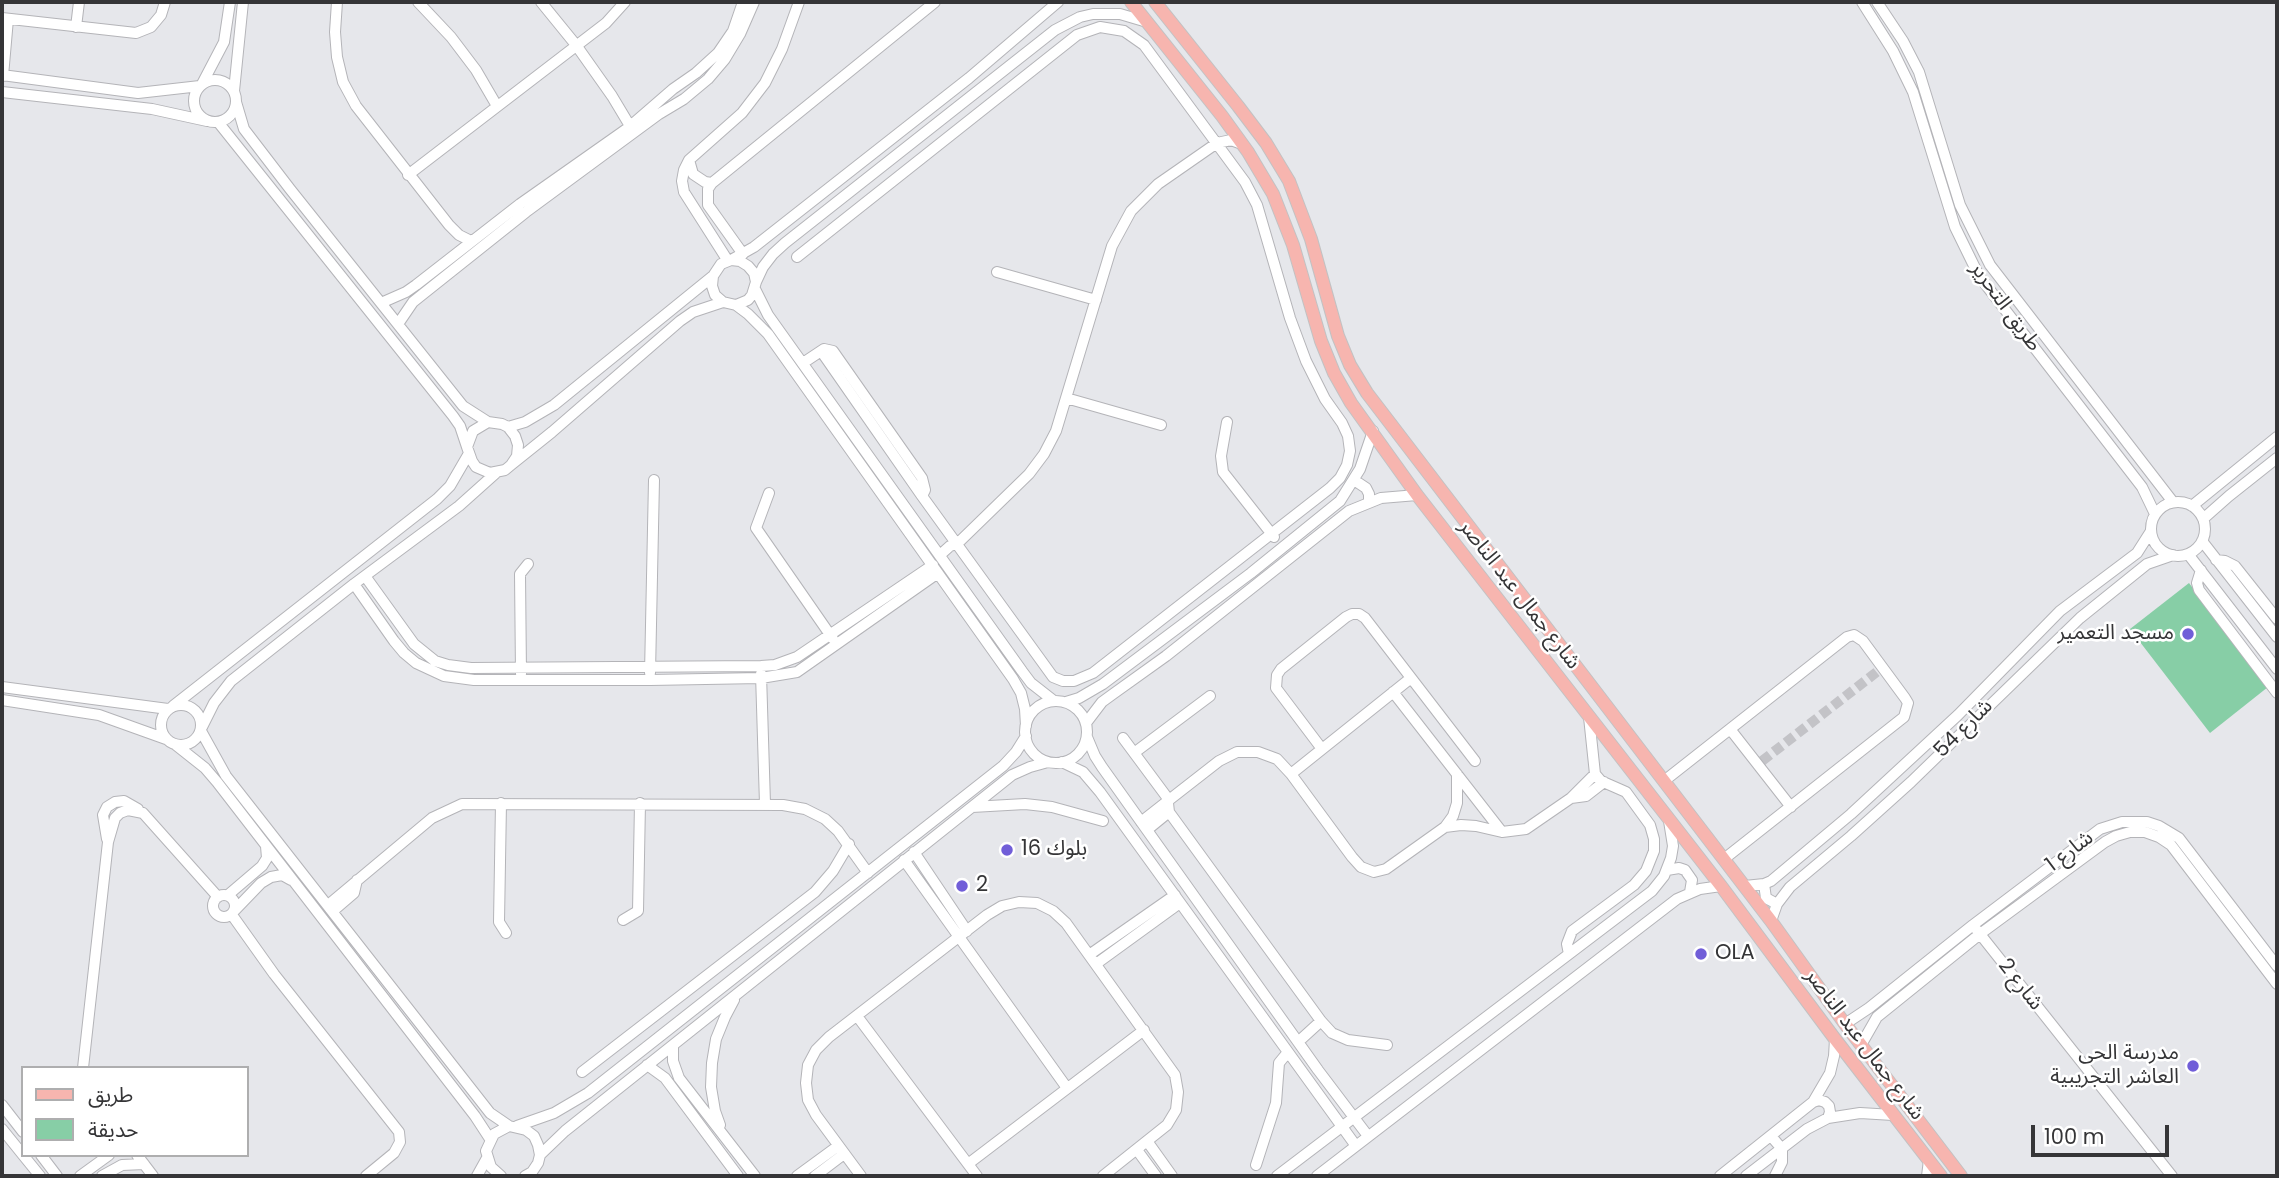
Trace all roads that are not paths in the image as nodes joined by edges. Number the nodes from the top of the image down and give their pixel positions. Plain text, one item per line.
1 (79, 2) edge
2 (165, 2) edge
3 (230, 2) edge
4 (243, 2) edge
5 (337, 2) edge
6 (418, 2) edge
7 (541, 2) edge
8 (625, 2) edge
9 (743, 2) edge
10 (754, 2) edge
11 (799, 2) edge
12 (935, 2) edge
13 (1058, 2) edge
14 (1131, 2) edge
15 (1155, 2) edge
16 (1862, 2) edge
17 (1877, 2) edge
18 (1092, 8) edge
19 (5, 19) edge
20 (1147, 22) junction
21 (76, 27) junction
22 (576, 45) junction
23 (1009, 66) junction
24 (2, 76) edge
25 (1020, 80) junction
26 (201, 86) junction
27 (2, 92) edge
28 (235, 96) junction
29 (497, 106) junction
30 (1222, 116) junction
31 (213, 122) junction
32 (638, 122) junction
33 (1217, 142) junction
34 (1242, 144) junction
35 (689, 160) junction
36 (408, 175) junction
37 (712, 183) junction
38 (830, 208) junction
39 (841, 222) junction
40 (449, 225) junction
41 (723, 226) junction
42 (711, 235) junction
43 (471, 241) junction
44 (743, 254) junction
45 (453, 255) junction
46 (797, 257) dead end
47 (730, 261) junction
48 (997, 272) dead end
49 (713, 276) junction
50 (756, 286) junction
51 (420, 289) junction
52 (1096, 300) junction
53 (723, 302) junction
54 (381, 303) junction
55 (736, 305) junction
56 (398, 324) junction
57 (803, 363) junction
58 (1066, 398) junction
59 (488, 422) junction
60 (1227, 422) dead end
61 (1161, 425) dead end
62 (508, 427) junction
63 (1373, 430) junction
64 (2277, 438) edge
65 (468, 451) junction
66 (2277, 458) edge
67 (511, 465) junction
68 (498, 472) junction
69 (654, 480) dead end
70 (1354, 480) junction
71 (769, 493) dead end
72 (1416, 495) junction
73 (1369, 502) junction
74 (2173, 502) junction
75 (2192, 506) junction
76 (2155, 514) junction
77 (2203, 519) junction
78 (2151, 531) junction
79 (1271, 534) junction
80 (2202, 541) junction
81 (957, 544) junction
82 (1281, 548) junction
83 (2188, 554) junction
84 (2173, 555) junction
85 (2216, 560) junction
86 (528, 564) dead end
87 (939, 564) junction
88 (2201, 570) junction
89 (365, 576) junction
90 (354, 584) junction
91 (1523, 597) junction
92 (1505, 609) junction
93 (2277, 619) edge
94 (1543, 623) junction
95 (405, 633) junction
96 (830, 634) junction
97 (2277, 638) edge
98 (1528, 639) junction
99 (394, 641) junction
100 (836, 644) junction
101 (521, 668) junction
102 (2277, 669) edge
103 (761, 672) junction
104 (650, 674) junction
105 (1411, 678) junction
106 (521, 680) junction
107 (2, 687) edge
108 (1393, 692) junction
109 (2277, 693) edge
110 (1210, 696) dead end
111 (2, 701) edge
112 (1054, 701) junction
113 (1066, 702) junction
114 (171, 707) junction
115 (1589, 716) junction
116 (1443, 720) junction
117 (1086, 723) junction
118 (201, 729) junction
119 (1730, 729) junction
120 (1026, 731) junction
121 (1426, 734) junction
122 (1087, 737) junction
123 (1123, 738) dead end
124 (171, 742) junction
125 (1322, 749) junction
126 (1134, 754) junction
127 (1475, 761) dead end
128 (1048, 762) junction
129 (1062, 762) junction
130 (1291, 774) junction
131 (1457, 774) junction
132 (1595, 774) junction
133 (1664, 781) junction
134 (1604, 782) junction
135 (1571, 798) junction
136 (501, 803) junction
137 (640, 803) junction
138 (765, 804) junction
139 (1169, 806) junction
140 (972, 807) junction
141 (1791, 807) junction
142 (1103, 821) dead end
143 (1669, 821) junction
144 (1144, 826) junction
145 (1445, 827) junction
146 (1502, 832) junction
147 (849, 844) junction
148 (266, 846) junction
149 (914, 852) junction
150 (1724, 859) junction
151 (904, 860) junction
152 (1667, 870) junction
153 (868, 873) junction
154 (293, 881) junction
155 (1764, 884) junction
156 (1721, 886) junction
157 (1745, 887) junction
158 (1690, 892) junction
159 (223, 896) junction
160 (1177, 899) junction
161 (1777, 904) junction
162 (331, 908) junction
163 (234, 912) junction
164 (811, 918) junction
165 (623, 920) dead end
166 (1771, 921) junction
167 (819, 929) junction
168 (1976, 930) junction
169 (506, 933) dead end
170 (963, 934) junction
171 (1569, 954) junction
172 (1092, 960) junction
173 (2277, 966) edge
174 (2277, 984) edge
175 (736, 995) junction
176 (857, 1016) junction
177 (1321, 1021) junction
178 (1845, 1024) junction
179 (1144, 1030) junction
180 (1835, 1039) junction
181 (1298, 1042) junction
182 (673, 1045) junction
183 (1387, 1045) dead end
184 (1861, 1045) junction
185 (1288, 1052) junction
186 (647, 1065) junction
187 (83, 1066) edge
188 (1318, 1070) junction
189 (582, 1072) dead end
190 (1306, 1078) junction
191 (1067, 1088) junction
192 (1813, 1102) junction
193 (2, 1105) edge
194 (1893, 1115) junction
195 (1354, 1117) junction
196 (1828, 1118) junction
197 (513, 1126) junction
198 (1341, 1127) junction
199 (2, 1129) edge
200 (21, 1129) edge
201 (723, 1134) junction
202 (1368, 1136) junction
203 (1771, 1136) junction
204 (490, 1139) junction
205 (1147, 1141) junction
206 (1356, 1146) junction
207 (1782, 1149) junction
208 (841, 1150) junction
209 (1137, 1150) junction
210 (21, 1153) edge
211 (25, 1157) edge
212 (43, 1157) edge
213 (105, 1157) edge
214 (487, 1158) junction
215 (538, 1159) junction
216 (140, 1160) edge
217 (1929, 1160) junction
218 (968, 1164) junction
219 (1256, 1164) dead end
220 (40, 1176) edge
221 (57, 1176) edge
222 (80, 1176) edge
223 (102, 1176) edge
224 (153, 1176) edge
225 (366, 1176) edge
226 (477, 1176) edge
227 (501, 1176) edge
228 (525, 1176) edge
229 (541, 1176) edge
230 (738, 1176) edge
231 (755, 1176) edge
232 (797, 1176) edge
233 (815, 1176) edge
234 (861, 1176) edge
235 (977, 1176) edge
236 (1102, 1176) edge
237 (1156, 1176) edge
238 (1172, 1176) edge
239 (1277, 1176) edge
240 (1317, 1176) edge
241 (1720, 1176) edge
242 (1746, 1176) edge
243 (1775, 1176) edge
244 (1927, 1176) edge
245 (1941, 1176) edge
246 (1961, 1176) edge
247 (2172, 1176) edge

1 - 21 street
2 - 21 street
3 - 26 street
4 - 28 street
5 - 36 street
6 - 29 street
7 - 22 street
8 - 22 street
9 - 32 street
10 - 32 street
11 - 35 street
12 - 37 street
13 - 44 street
14 - 20 main road, شارع جمال عبد الناصر
15 - 91 main road, شارع جمال عبد الناصر
16 - 76 street, طريق التحرير
17 - 74 street, طريق التحرير
18 - 20 street
18 - 23 street
19 - 21 street
19 - 24 street
20 - 30 main road, شارع جمال عبد الناصر
22 - 29 street
22 - 32 street
23 - 25 street
23 - 38 street
24 - 26 street
25 - 33 street
25 - 39 street
26 - 28 street
26 - 31 street
27 - 31 street
28 - 31 street
28 - 54 street
29 - 36 street
30 - 33 street
30 - 34 main road, شارع جمال عبد الناصر
31 - 65 street
32 - 43 street
32 - 51 street
33 - 34 street
33 - 52 street
33 - 79 street
34 - 63 main road, شارع جمال عبد الناصر
35 - 37 street
35 - 42 street
36 - 40 street
37 - 41 street
38 - 39 street
38 - 50 street
39 - 46 street
40 - 43 street
40 - 45 street
41 - 42 street
41 - 44 street
42 - 47 street
43 - 45 street
44 - 47 street
45 - 51 street
47 - 49 street
47 - 50 street
48 - 52 street
49 - 53 street
49 - 62 street
50 - 55 street
50 - 57 street
51 - 54 street
51 - 56 street
52 - 58 street
53 - 55 street
53 - 67 street
54 - 56 street
55 - 87 street
56 - 59 street
57 - 81 street
57 - 87 street
58 - 61 street
58 - 81 street
59 - 62 street
59 - 65 street
60 - 79 street
62 - 67 street
63 - 70 street
63 - 72 main road, شارع جمال عبد الناصر
64 - 75 street
65 - 68 street
65 - 114 street
66 - 77 street
67 - 68 street
68 - 89 street
69 - 104 street
70 - 73 street
70 - 82 street
71 - 96 street
72 - 73 street
72 - 92 main road, شارع جمال عبد الناصر
73 - 117 street
74 - 75 street
74 - 76 street
75 - 77 street
76 - 78 street
77 - 80 street
78 - 84 street
78 - 155 street, شارع 54
79 - 81 street
79 - 82 street
80 - 83 street
80 - 85 street
81 - 87 street
82 - 113 street
83 - 84 street
83 - 88 street
84 - 161 street, شارع 54
85 - 93 street
85 - 97 street
86 - 101 street
87 - 96 street
87 - 100 street
87 - 112 street
87 - 120 street
88 - 102 street
88 - 109 street
89 - 90 street
89 - 95 street
90 - 99 street
90 - 118 street
91 - 92 main road
91 - 94 main road, شارع جمال عبد الناصر
92 - 98 main road, شارع جمال عبد الناصر
94 - 98 main road
94 - 133 main road, شارع جمال عبد الناصر
95 - 99 street
95 - 101 street
96 - 100 street
96 - 103 street
98 - 115 main road, شارع جمال عبد الناصر
99 - 106 street
100 - 103 street
101 - 104 street
101 - 106 street
103 - 104 street
103 - 138 street
104 - 106 street
105 - 108 street
105 - 116 street
105 - 125 street
107 - 114 street
108 - 121 street
108 - 125 street
110 - 126 street
111 - 124 street
112 - 113 street
112 - 120 street
113 - 117 street
114 - 118 street
114 - 124 street
115 - 132 street
115 - 143 main road, شارع جمال عبد الناصر
116 - 121 street
116 - 127 street
117 - 122 street
118 - 124 street
118 - 162 street
119 - 133 street
119 - 141 street
119 - 141 street
120 - 128 street
120 - 153 street
121 - 131 street
122 - 129 street
122 - 144 street
123 - 126 street
124 - 148 street
125 - 130 street
126 - 139 street
128 - 129 street
128 - 140 street
129 - 160 street
130 - 139 street
130 - 145 street
131 - 145 street
131 - 146 street
132 - 134 street
132 - 135 street
133 - 150 main road, شارع جمال عبد الناصر
134 - 135 street
134 - 171 street
135 - 146 street
136 - 137 street
136 - 162 street
136 - 169 street
137 - 138 street
137 - 165 street
138 - 147 street
139 - 144 street
139 - 177 street
140 - 142 street
140 - 149 street
141 - 150 street
143 - 152 street
143 - 156 main road, شارع جمال عبد الناصر
144 - 181 street
145 - 146 street
147 - 153 street
147 - 189 street
148 - 154 street
148 - 159 street
149 - 151 street
149 - 170 street
150 - 157 main road, شارع جمال عبد الناصر
151 - 167 street
151 - 170 street
152 - 158 street
152 - 171 street
153 - 164 street
154 - 163 street
154 - 204 street
155 - 157 street, شارع 54
155 - 161 street
156 - 158 street
156 - 180 main road, شارع جمال عبد الناصر
157 - 166 main road, شارع جمال عبد الناصر
158 - 202 street
159 - 163 street
159 - 163 street
159 - 187 street
160 - 172 street
160 - 185 street
161 - 166 street, شارع 54
162 - 197 street
163 - 225 street
164 - 167 street
164 - 197 street
166 - 178 main road, شارع جمال عبد الناصر
167 - 175 street
168 - 173 street, شارع 1
168 - 174 street, شارع 1
168 - 178 street, شارع 1
168 - 184 street, شارع 1
168 - 247 street, شارع 2
170 - 172 street
170 - 176 street
170 - 191 street
171 - 195 street
172 - 179 street
175 - 182 street
175 - 201 street
176 - 208 street
176 - 218 street
177 - 181 street
177 - 183 street
178 - 184 main road, شارع جمال عبد الناصر
179 - 191 street
179 - 205 street
180 - 192 street
180 - 194 main road, شارع جمال عبد الناصر
181 - 188 street
182 - 186 street
182 - 201 street
184 - 246 main road, شارع جمال عبد الناصر
185 - 190 street
185 - 219 street
186 - 215 street
186 - 230 street
188 - 190 street
188 - 195 street
190 - 198 street
191 - 218 street
192 - 196 street
192 - 203 street
193 - 200 street
194 - 196 street
194 - 217 main road, شارع جمال عبد الناصر
195 - 198 street
195 - 202 street
196 - 207 street
197 - 204 street
197 - 215 street
198 - 206 street
198 - 239 street
199 - 210 street
201 - 231 street
202 - 206 street
203 - 207 street
203 - 241 street
204 - 214 street
205 - 209 street
205 - 238 street
206 - 240 street
207 - 242 street
207 - 243 street
208 - 232 street
208 - 233 street
208 - 234 street
209 - 236 street
209 - 237 street
211 - 220 street
212 - 221 street
213 - 222 street
214 - 226 street
214 - 227 street
215 - 228 street
215 - 229 street
216 - 223 street
216 - 224 street
217 - 244 street
217 - 245 main road, شارع جمال عبد الناصر
218 - 235 street

